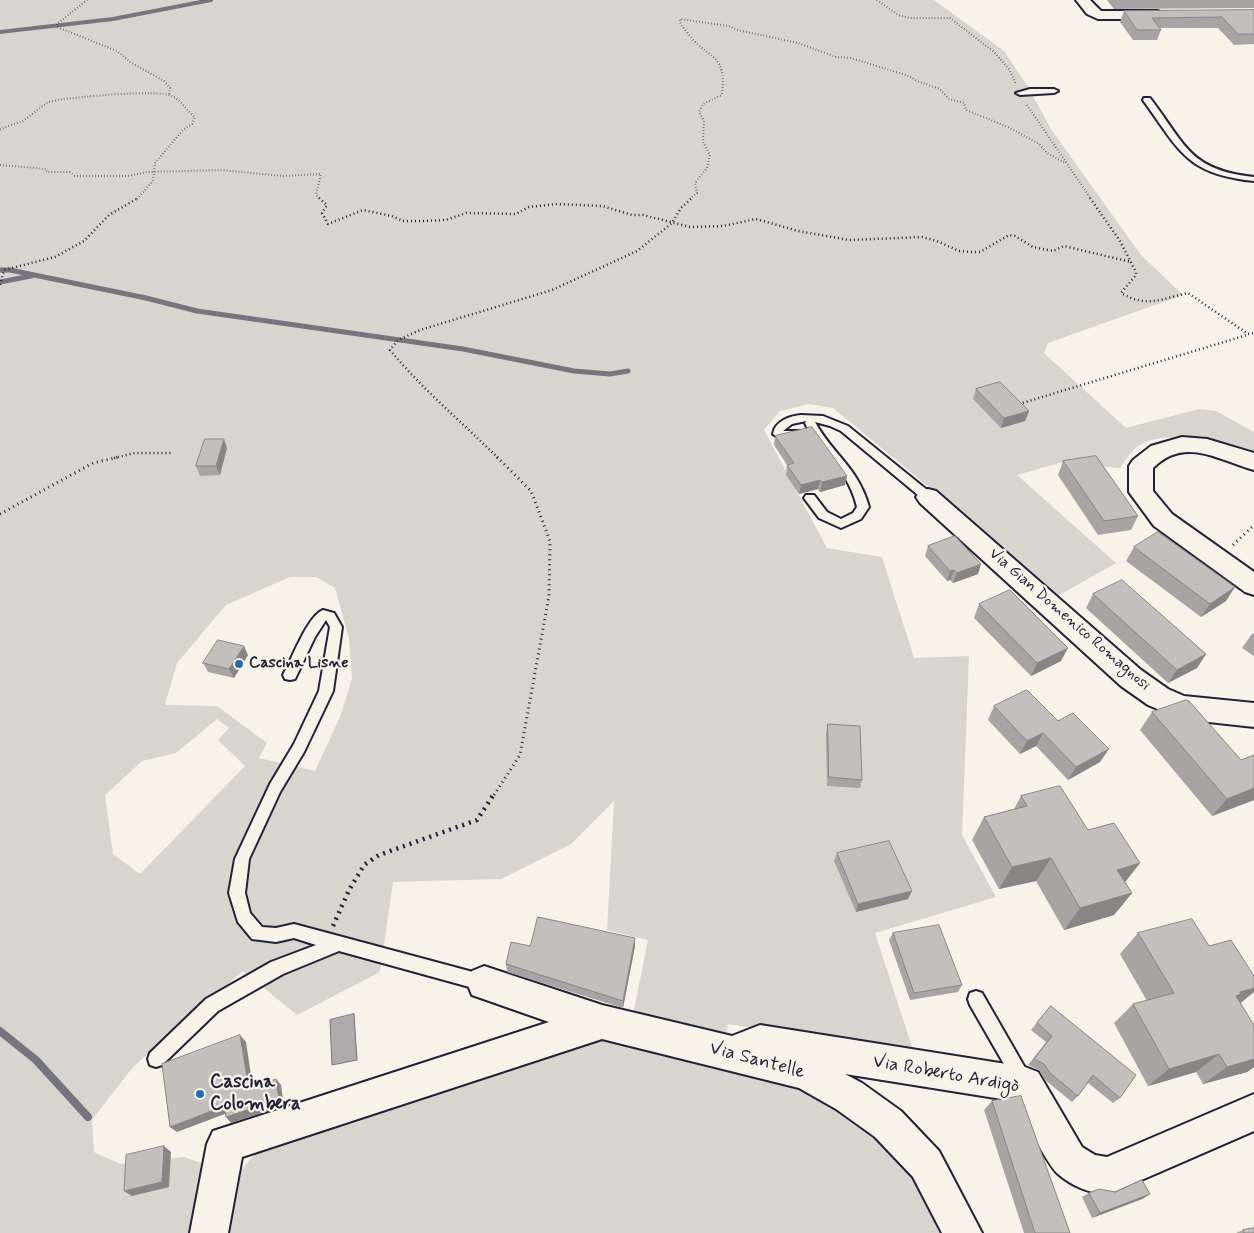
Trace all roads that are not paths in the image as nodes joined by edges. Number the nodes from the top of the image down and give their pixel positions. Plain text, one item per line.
1 (1083, 0) edge
2 (1168, 15) edge
3 (1054, 91) dead end
4 (1020, 93) road end
5 (1147, 100) dead end
6 (1254, 179) edge
7 (1254, 462) edge
8 (928, 497) joint
9 (810, 498) dead end
10 (1254, 585) edge
11 (290, 675) dead end
12 (1254, 715) edge
13 (332, 942) junction
14 (484, 983) joint
15 (976, 999) dead end
16 (602, 1022) junction
17 (734, 1053) junction
18 (156, 1059) dead end
19 (1025, 1085) junction
20 (1254, 1112) edge
21 (209, 1233) edge
22 (963, 1233) edge

1 - 2 street
3 - 4 lane
5 - 6 lane
7 - 10 street
8 - 9 lane
8 - 12 street, Via Gian Domenico Romagnosi
11 - 13 lane
13 - 14 lane
13 - 18 lane
14 - 16 street, Via Santelle
15 - 19 lane
16 - 17 street, Via Santelle
16 - 21 street
17 - 19 street, Via Roberto Ardigò
17 - 22 street, Via Santelle
19 - 20 street, Via Roberto Ardigò

